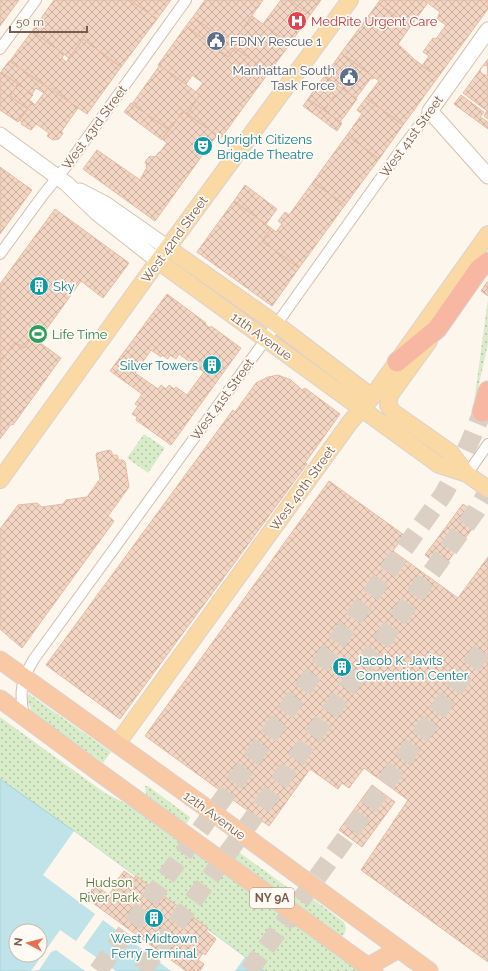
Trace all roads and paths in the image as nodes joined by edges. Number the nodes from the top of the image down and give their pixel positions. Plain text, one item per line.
1 (36, 0) edge
2 (186, 0) edge
3 (350, 0) edge
4 (488, 30) edge
5 (0, 49) edge
6 (430, 111) junction
7 (0, 135) edge
8 (488, 176) edge
9 (62, 181) junction
10 (488, 234) edge
11 (168, 248) junction
12 (0, 254) edge
13 (158, 261) junction
14 (488, 262) edge
15 (276, 324) junction
16 (437, 329) junction
17 (266, 339) junction
18 (397, 362) junction
19 (488, 391) edge
20 (372, 397) junction
21 (485, 407) tunnel mouth
22 (361, 409) junction
23 (488, 444) edge
24 (467, 474) junction
25 (0, 480) edge
26 (488, 489) edge
27 (0, 660) edge
28 (25, 677) junction
29 (0, 699) edge
30 (24, 717) junction
31 (117, 744) junction
32 (400, 949) junction
33 (371, 969) edge
34 (429, 971) edge

1 - 5 street
2 - 9 street, West 43rd Street
3 - 11 main road, West 42nd Street
4 - 6 main road, West 41st Street
6 - 8 main road
6 - 15 street, West 41st Street
7 - 9 main road, 11th Avenue
9 - 11 main road, 11th Avenue
9 - 12 street, West 43rd Street
9 - 13 main road, 11th Avenue
10 - 18 main road, West 40th Street
11 - 13 main road, West 42nd Street
11 - 15 main road, 11th Avenue
13 - 17 main road, 11th Avenue
13 - 25 main road, West 42nd Street
14 - 16 highway
15 - 17 street, West 41st Street
15 - 20 main road, 11th Avenue
16 - 18 highway
16 - 24 main road, 11th Avenue
17 - 22 main road, 11th Avenue
17 - 28 street, West 41st Street
18 - 20 main road, West 40th Street
19 - 21 highway
20 - 22 main road, West 40th Street
22 - 24 main road, 11th Avenue
22 - 31 main road, West 40th Street
23 - 24 street
24 - 26 main road, 11th Avenue
27 - 28 highway, 12th Avenue / NY 9A
28 - 30 street, West 41st Street
28 - 31 highway, 12th Avenue / NY 9A
29 - 30 highway, NY 9A
30 - 33 highway, NY 9A
31 - 32 highway, 12th Avenue / NY 9A
32 - 33 highway
32 - 34 highway, 12th Avenue / NY 9A

